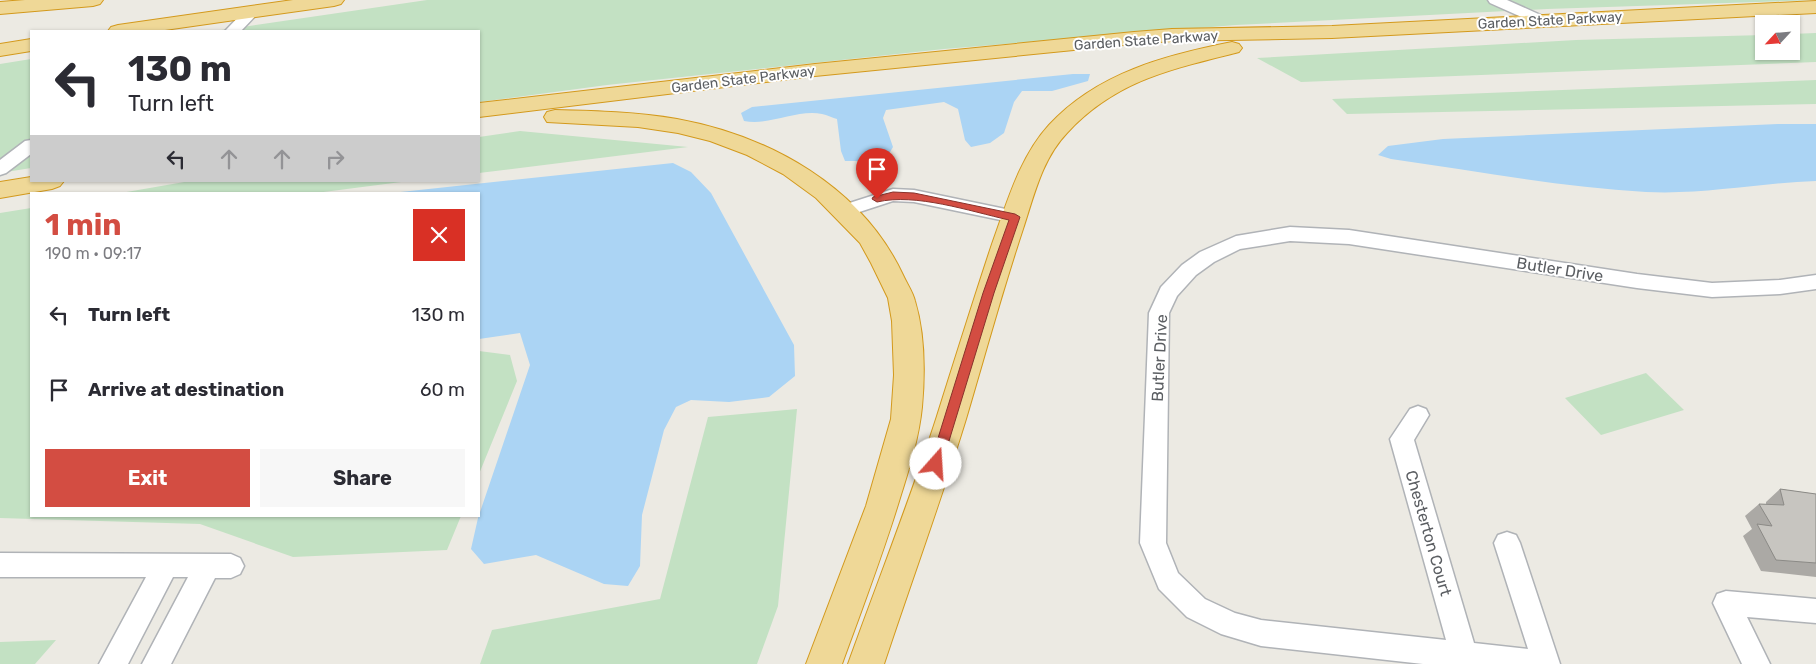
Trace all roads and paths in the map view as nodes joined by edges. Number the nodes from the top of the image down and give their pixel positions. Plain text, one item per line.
1 (93, 0) edge
2 (334, 0) edge
3 (1496, 0) edge
4 (1816, 7) edge
5 (0, 8) edge
6 (251, 12) junction
7 (1540, 20) junction
8 (125, 30) edge
9 (234, 30) edge
10 (1332, 32) junction
11 (30, 45) edge
12 (0, 50) edge
13 (480, 110) edge
14 (480, 123) edge
15 (30, 146) edge
16 (0, 169) edge
17 (46, 182) edge
18 (0, 190) edge
19 (844, 211) junction
20 (1015, 217) junction
21 (1816, 282) edge
22 (1418, 415) dead end
23 (1507, 543) dead end
24 (0, 566) edge
25 (166, 566) junction
26 (1816, 611) edge
27 (1464, 655) junction
28 (113, 664) edge
29 (156, 664) edge
30 (824, 664) edge
31 (866, 664) edge
32 (1542, 664) edge
33 (1546, 664) edge
34 (1756, 664) edge

1 - 5 highway
2 - 6 highway
3 - 7 street
4 - 7 highway, Garden State Parkway
6 - 8 highway
6 - 9 street
7 - 10 highway, Garden State Parkway
10 - 13 highway, Garden State Parkway
10 - 20 highway
11 - 12 highway
14 - 19 highway
15 - 16 street
17 - 18 highway
19 - 20 street
19 - 30 highway
20 - 31 highway
21 - 27 street, Butler Drive
22 - 27 street, Chesterton Court
23 - 33 street
24 - 25 street
25 - 28 street
25 - 29 street
26 - 34 street
27 - 32 street, Butler Drive

